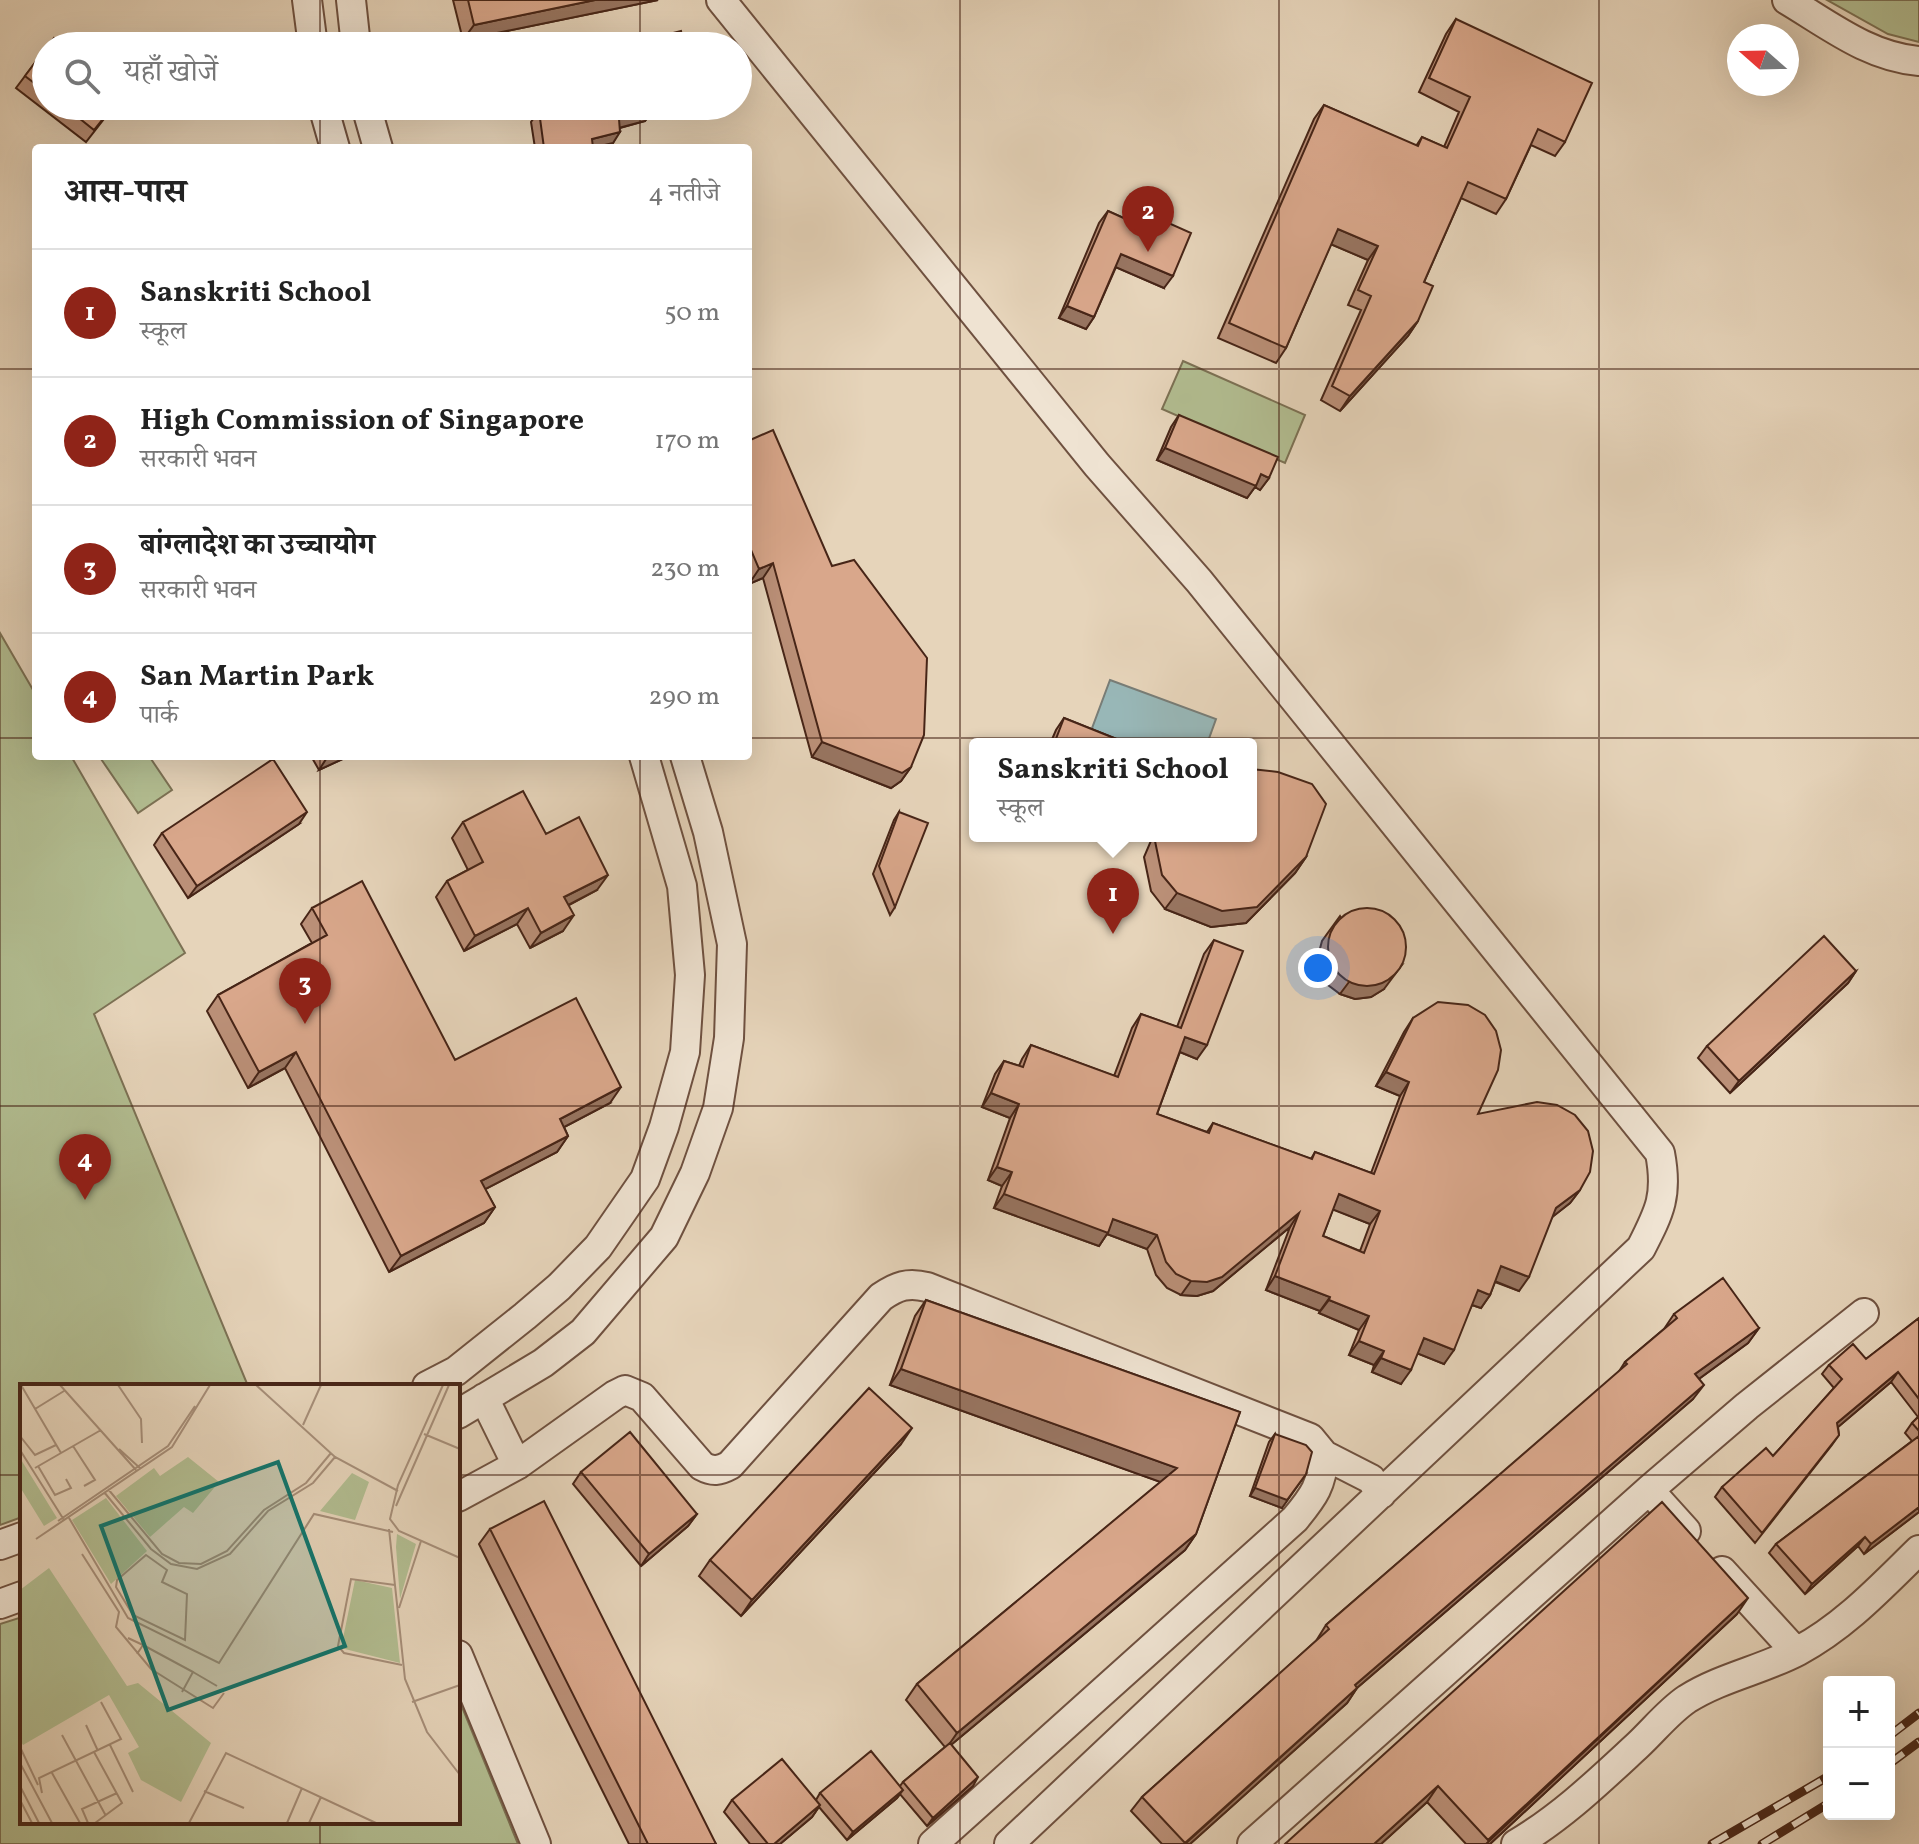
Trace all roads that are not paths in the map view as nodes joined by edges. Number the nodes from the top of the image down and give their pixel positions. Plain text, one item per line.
1 (307, 0) edge
2 (351, 0) edge
3 (721, 0) edge
4 (1787, 0) edge
5 (311, 32) edge
6 (354, 32) edge
7 (747, 32) edge
8 (752, 38) edge
9 (1919, 61) edge
10 (327, 120) edge
11 (370, 120) edge
12 (334, 144) edge
13 (377, 144) edge
14 (645, 760) edge
15 (686, 760) edge
16 (687, 1031) junction
17 (729, 1038) junction
18 (1864, 1313) dead end
19 (431, 1384) edge
20 (484, 1398) junction
21 (460, 1413) edge
22 (1324, 1455) junction
23 (517, 1465) junction
24 (1649, 1490) junction
25 (1381, 1494) junction
26 (460, 1496) edge
27 (20, 1538) edge
28 (0, 1545) edge
29 (1919, 1550) edge
30 (20, 1597) edge
31 (0, 1604) edge
32 (1796, 1652) junction
33 (460, 1660) edge
34 (536, 1844) edge
35 (933, 1844) edge
36 (1009, 1844) edge
37 (1252, 1844) edge
38 (1516, 1844) edge

1 - 5 street
2 - 6 street
3 - 7 street
4 - 9 street
8 - 25 street
10 - 12 street
11 - 13 street
14 - 16 street
15 - 17 street
16 - 17 street
16 - 19 street
17 - 20 street
18 - 24 street
20 - 21 street
20 - 23 street
22 - 23 street
22 - 25 street
22 - 35 street
23 - 26 street
24 - 32 street
24 - 37 street
25 - 36 street
27 - 28 street
29 - 32 street
30 - 31 street
32 - 38 street
33 - 34 street

